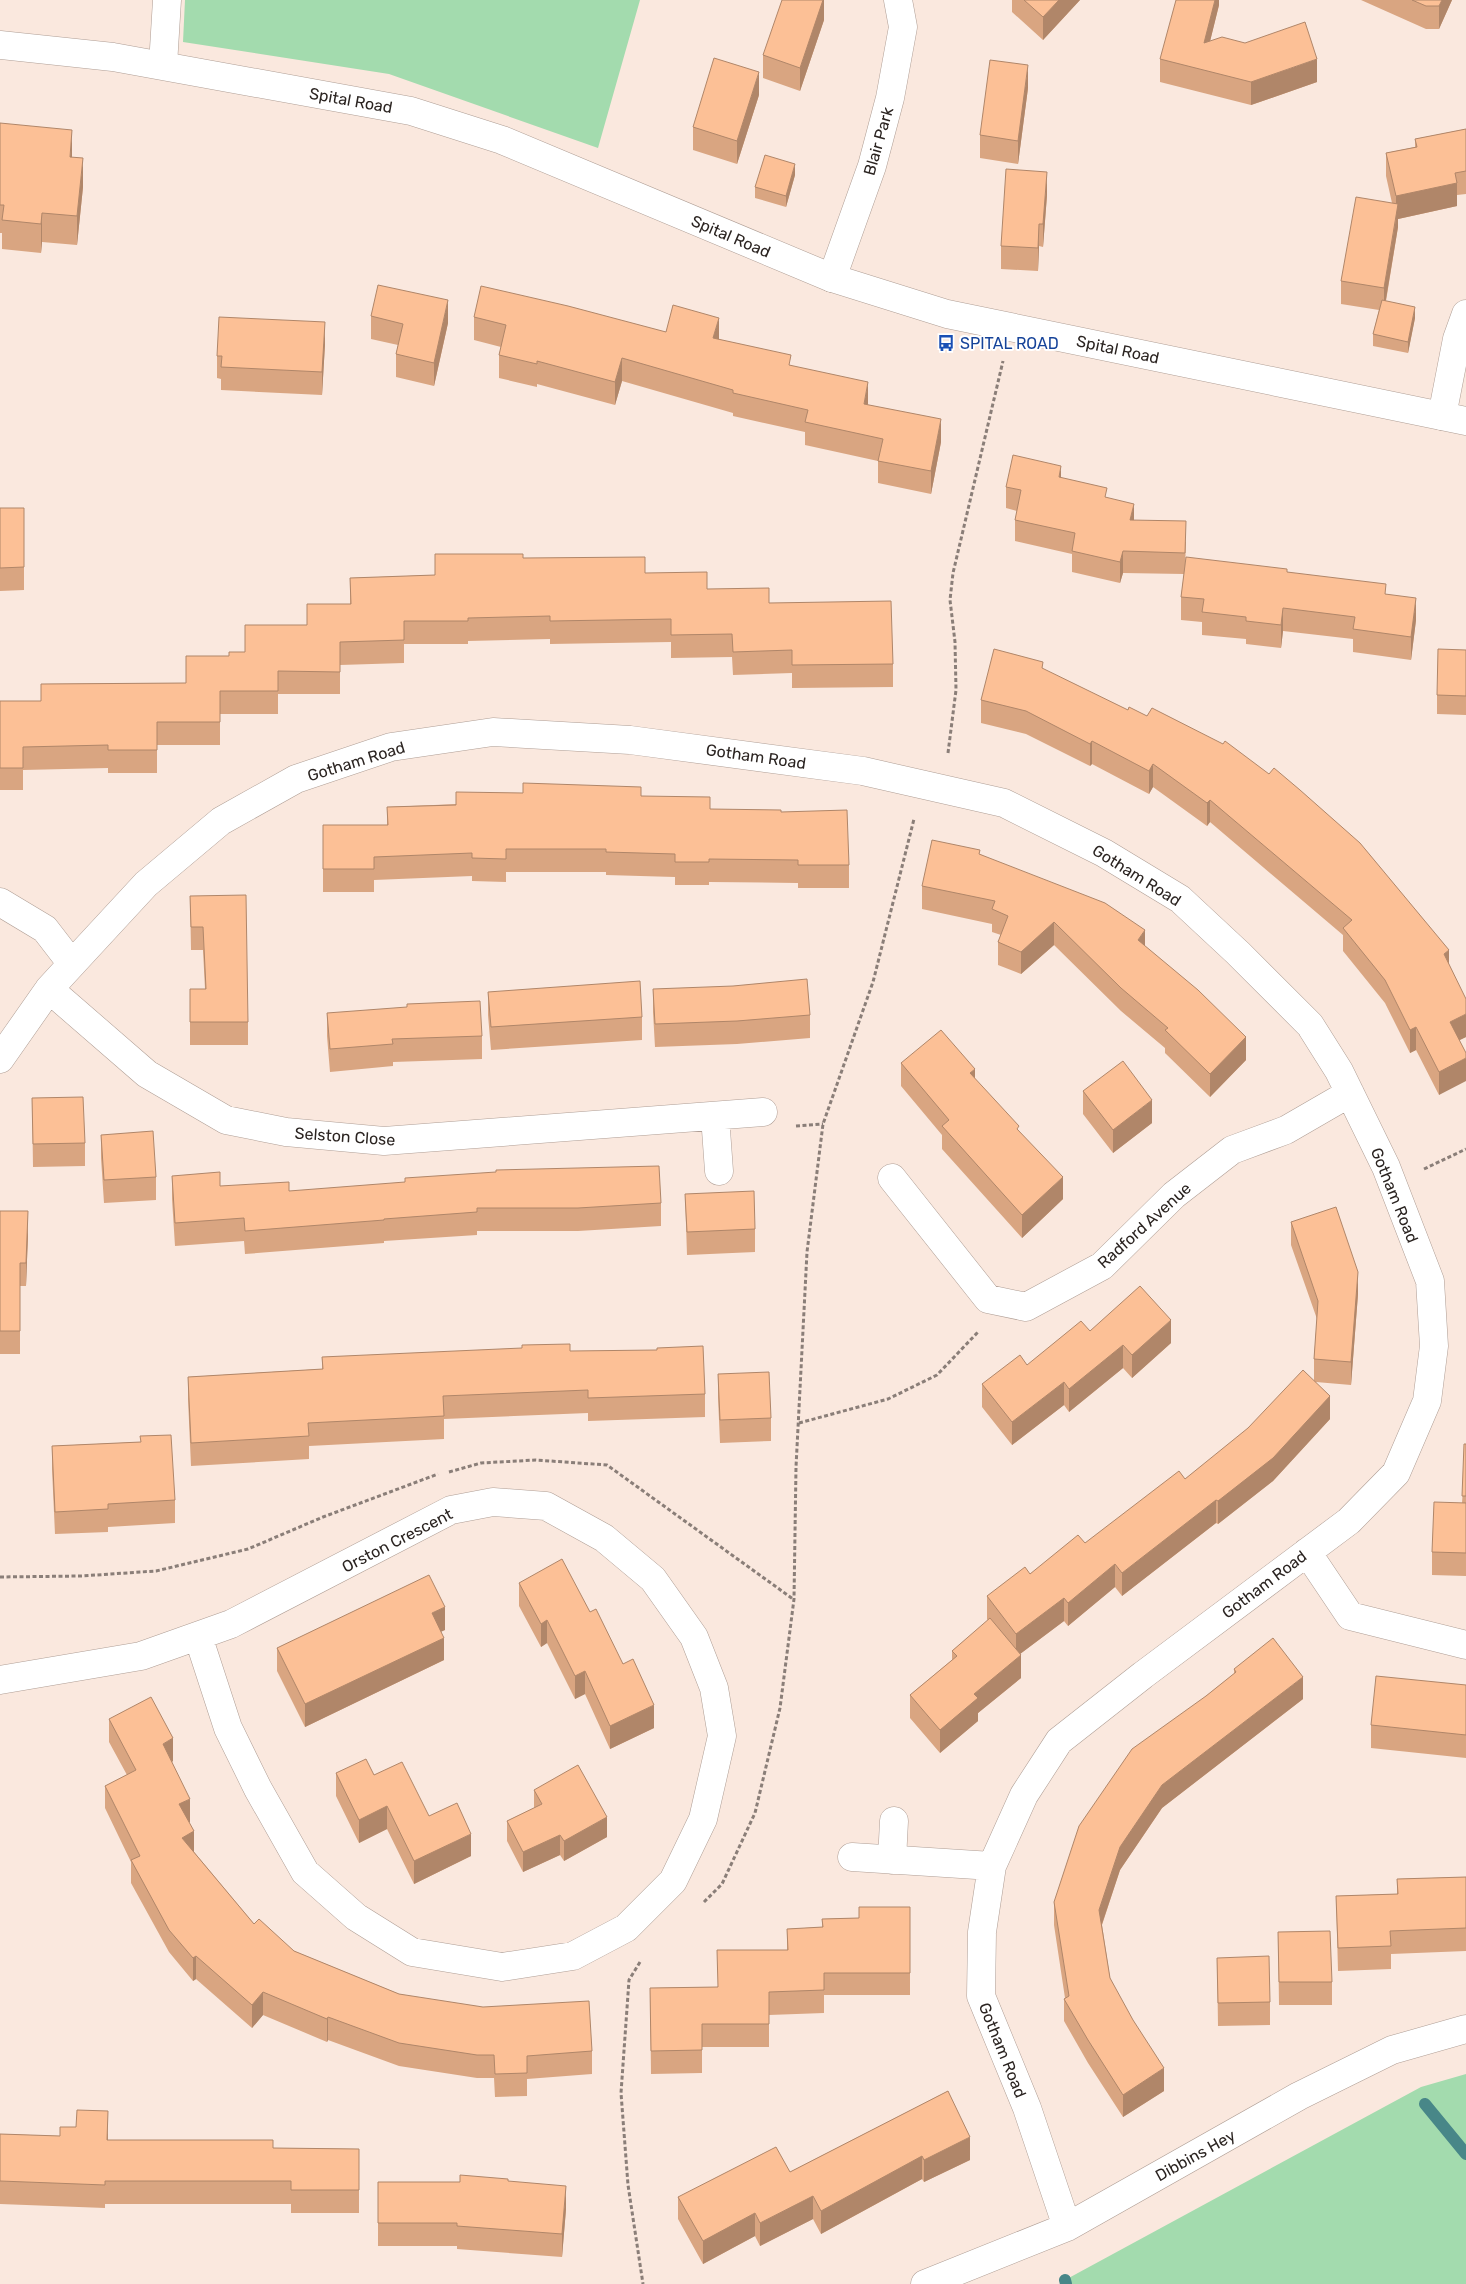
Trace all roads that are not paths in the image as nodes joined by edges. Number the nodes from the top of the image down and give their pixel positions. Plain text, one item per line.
1 (167, 0) edge
2 (898, 0) edge
3 (0, 45) edge
4 (163, 65) junction
5 (832, 278) junction
6 (1466, 314) edge
7 (1454, 418) edge
8 (0, 902) edge
9 (72, 964) junction
10 (49, 989) junction
11 (0, 1060) edge
12 (1350, 1093) junction
13 (763, 1112) dead end
14 (715, 1116) junction
15 (719, 1171) dead end
16 (892, 1178) dead end
17 (1307, 1552) junction
18 (198, 1636) junction
19 (1466, 1645) edge
20 (0, 1680) edge
21 (894, 1822) dead end
22 (852, 1857) dead end
23 (892, 1860) junction
24 (992, 1866) junction
25 (1466, 2029) edge
26 (1068, 2227) junction
27 (925, 2284) edge

1 - 4 street
2 - 5 street, Blair Park
3 - 4 street, Spital Road
4 - 5 street, Spital Road
5 - 7 street, Spital Road
6 - 7 street
8 - 9 street
9 - 10 street, Gotham Road
9 - 12 street, Gotham Road
10 - 11 street, Gotham Road
10 - 14 street, Selston Close
12 - 16 street, Radford Avenue
12 - 17 street, Gotham Road
13 - 14 street, Selston Close
14 - 15 street
17 - 19 street
17 - 24 street, Gotham Road
18 - 18 street, Orston Crescent
18 - 20 street, Orston Crescent
21 - 23 street
22 - 23 street
23 - 24 street
24 - 26 street, Gotham Road
25 - 26 street, Dibbins Hey
26 - 27 street, Dibbins Hey

